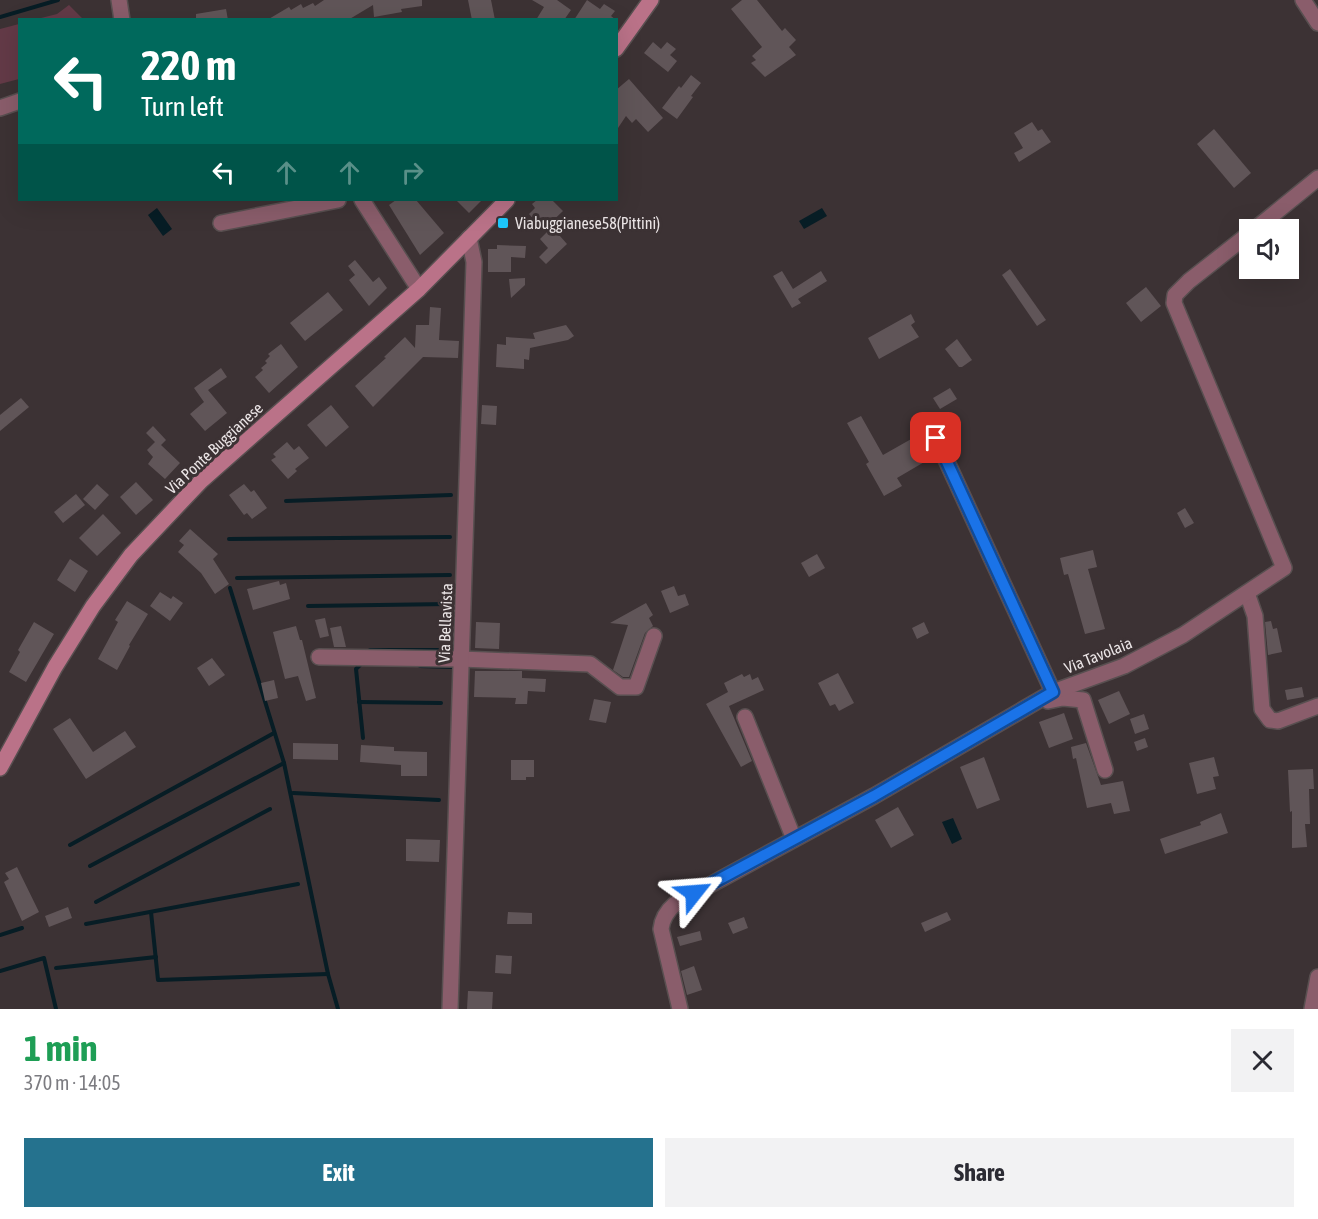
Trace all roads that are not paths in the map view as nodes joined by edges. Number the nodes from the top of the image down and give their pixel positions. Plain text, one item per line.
1 (119, 0) edge
2 (651, 0) edge
3 (1303, 0) edge
4 (122, 18) edge
5 (1318, 22) edge
6 (618, 47) edge
7 (18, 102) edge
8 (0, 108) edge
9 (1318, 178) edge
10 (333, 201) edge
11 (363, 201) edge
12 (506, 201) edge
13 (1268, 219) edge
14 (221, 223) dead end
15 (469, 238) junction
16 (1239, 242) edge
17 (418, 289) junction
18 (936, 438) dead end
19 (1247, 593) junction
20 (654, 636) dead end
21 (320, 657) dead end
22 (461, 659) junction
23 (1053, 692) junction
24 (1034, 704) junction
25 (1314, 712) edge
26 (746, 717) dead end
27 (0, 768) edge
28 (1105, 770) dead end
29 (794, 839) junction
30 (1318, 977) edge
31 (450, 1009) edge
32 (680, 1009) edge
33 (1312, 1009) edge

1 - 4 street
2 - 6 main road
3 - 5 street
7 - 8 street
9 - 13 street
10 - 14 street
11 - 17 street
12 - 15 main road, Via Ponte Buggianese
15 - 17 main road, Via Ponte Buggianese
15 - 22 street, Via Bellavista
16 - 19 street, Via Tavolaia
17 - 27 main road, Via Ponte Buggianese
18 - 23 street
19 - 23 street, Via Tavolaia
19 - 25 street
20 - 22 street
21 - 22 street
22 - 31 street, Via Bellavista
23 - 24 street, Via Tavolaia
24 - 28 street
24 - 29 street, Via Tavolaia
26 - 29 street
29 - 32 street, Via Tavolaia
30 - 33 street

